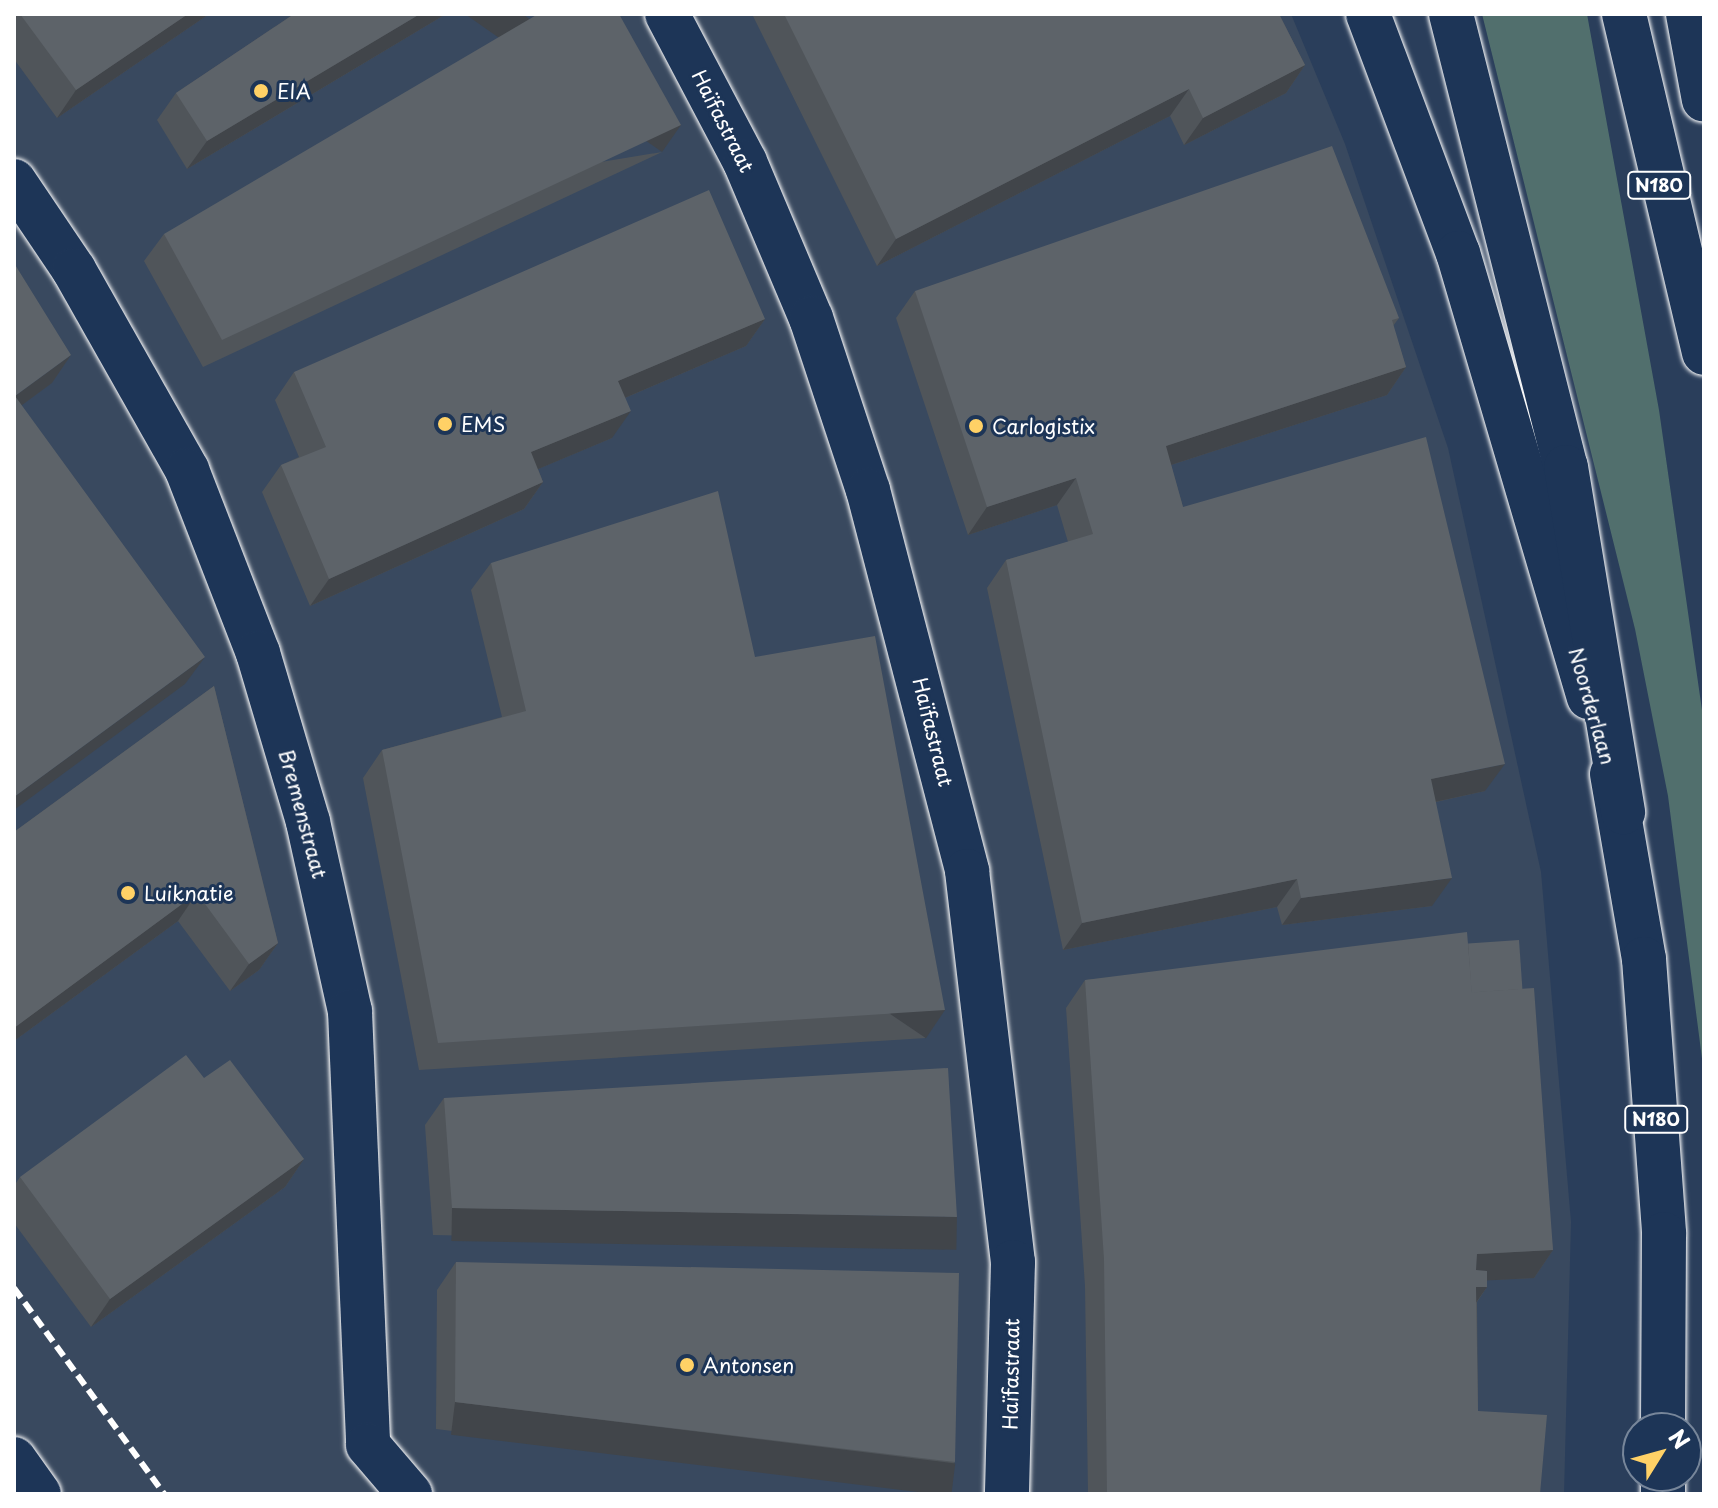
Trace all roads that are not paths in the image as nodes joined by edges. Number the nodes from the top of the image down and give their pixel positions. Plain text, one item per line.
1 (667, 14) edge
2 (1368, 14) edge
3 (1451, 14) edge
4 (1624, 14) edge
5 (1688, 14) edge
6 (1704, 100) edge
7 (14, 181) edge
8 (1704, 353) edge
9 (1623, 812) junction
10 (1663, 1412) edge
11 (14, 1459) edge
12 (39, 1494) edge
13 (410, 1494) edge
14 (1007, 1494) edge

1 - 14 main road, Haïfastraat
2 - 9 main road, Noorderlaan / N180
3 - 9 main road
4 - 8 main road, N180
5 - 6 main road
7 - 13 main road, Bremenstraat
9 - 10 main road, Noorderlaan / N180
11 - 12 main road

